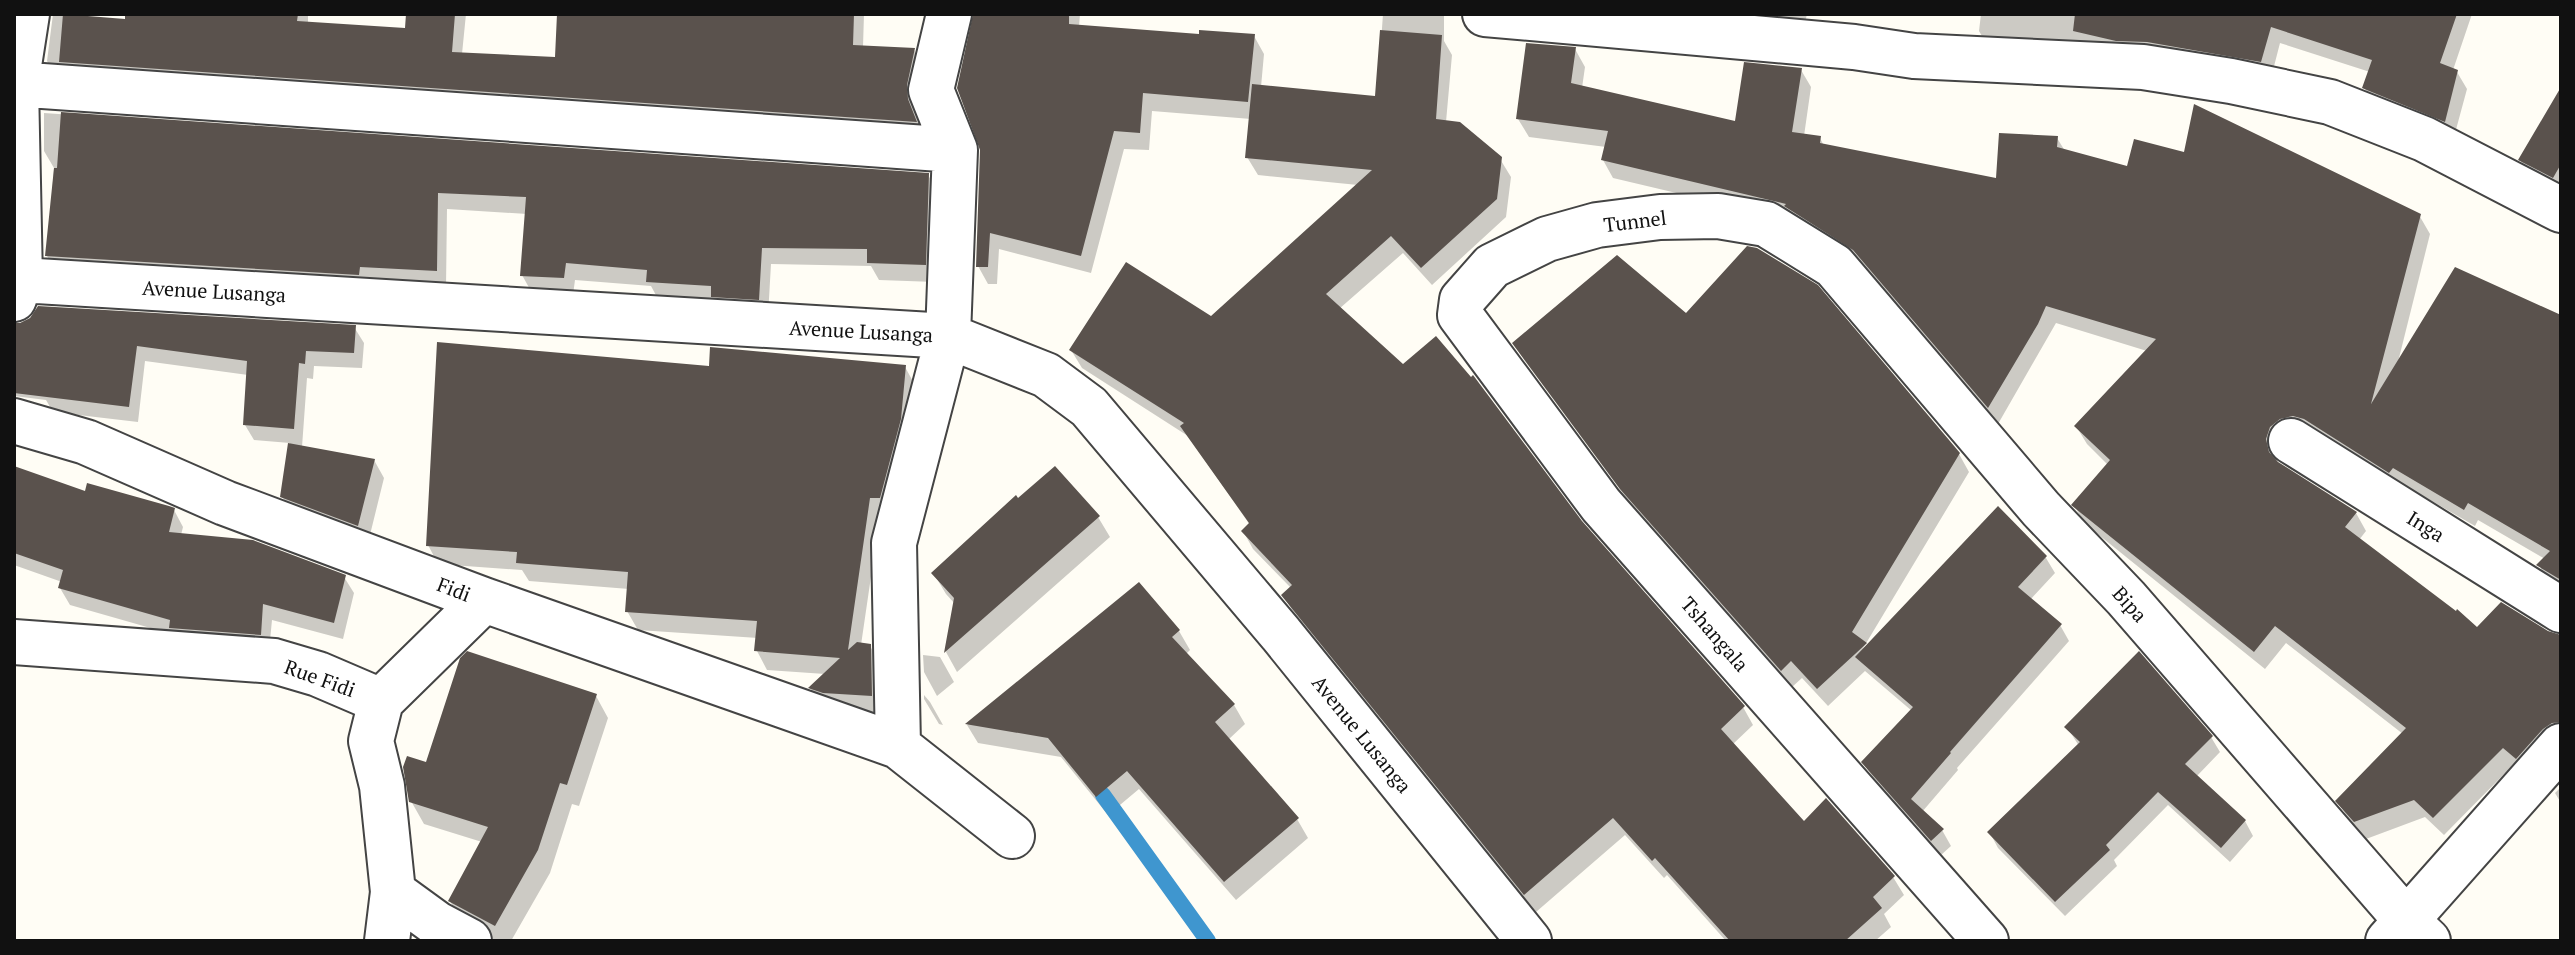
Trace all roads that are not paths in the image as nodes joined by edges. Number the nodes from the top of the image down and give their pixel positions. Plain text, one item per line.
1 (27, 14) edge
2 (949, 14) edge
3 (1485, 14) edge
4 (15, 84) edge
5 (955, 150) junction
6 (2561, 210) edge
7 (1834, 266) joint
8 (17, 289) edge
9 (1460, 315) joint
10 (948, 336) junction
11 (14, 421) edge
12 (2291, 441) dead end
13 (484, 600) junction
14 (2561, 610) edge
15 (14, 642) edge
16 (381, 701) junction
17 (898, 746) junction
18 (2561, 746) edge
19 (1012, 836) dead end
20 (393, 892) junction
21 (2407, 934) edge
22 (387, 941) edge
23 (469, 941) edge
24 (1529, 941) edge
25 (1986, 941) edge

1 - 4 street
2 - 5 street
3 - 6 street
4 - 5 street
4 - 8 street
5 - 10 street
7 - 9 street, Tunnel
7 - 21 street, Bipa
8 - 10 street, Avenue Lusanga
9 - 25 street, Tshangala
10 - 17 street
10 - 24 street, Avenue Lusanga
11 - 13 street, Fidi
12 - 14 street, Inga
13 - 16 street
13 - 17 street, Fidi
15 - 16 street, Rue Fidi
16 - 20 street, Rue Fidi
17 - 19 street, Fidi
18 - 21 street
20 - 22 street, Rue Fidi
20 - 23 street

